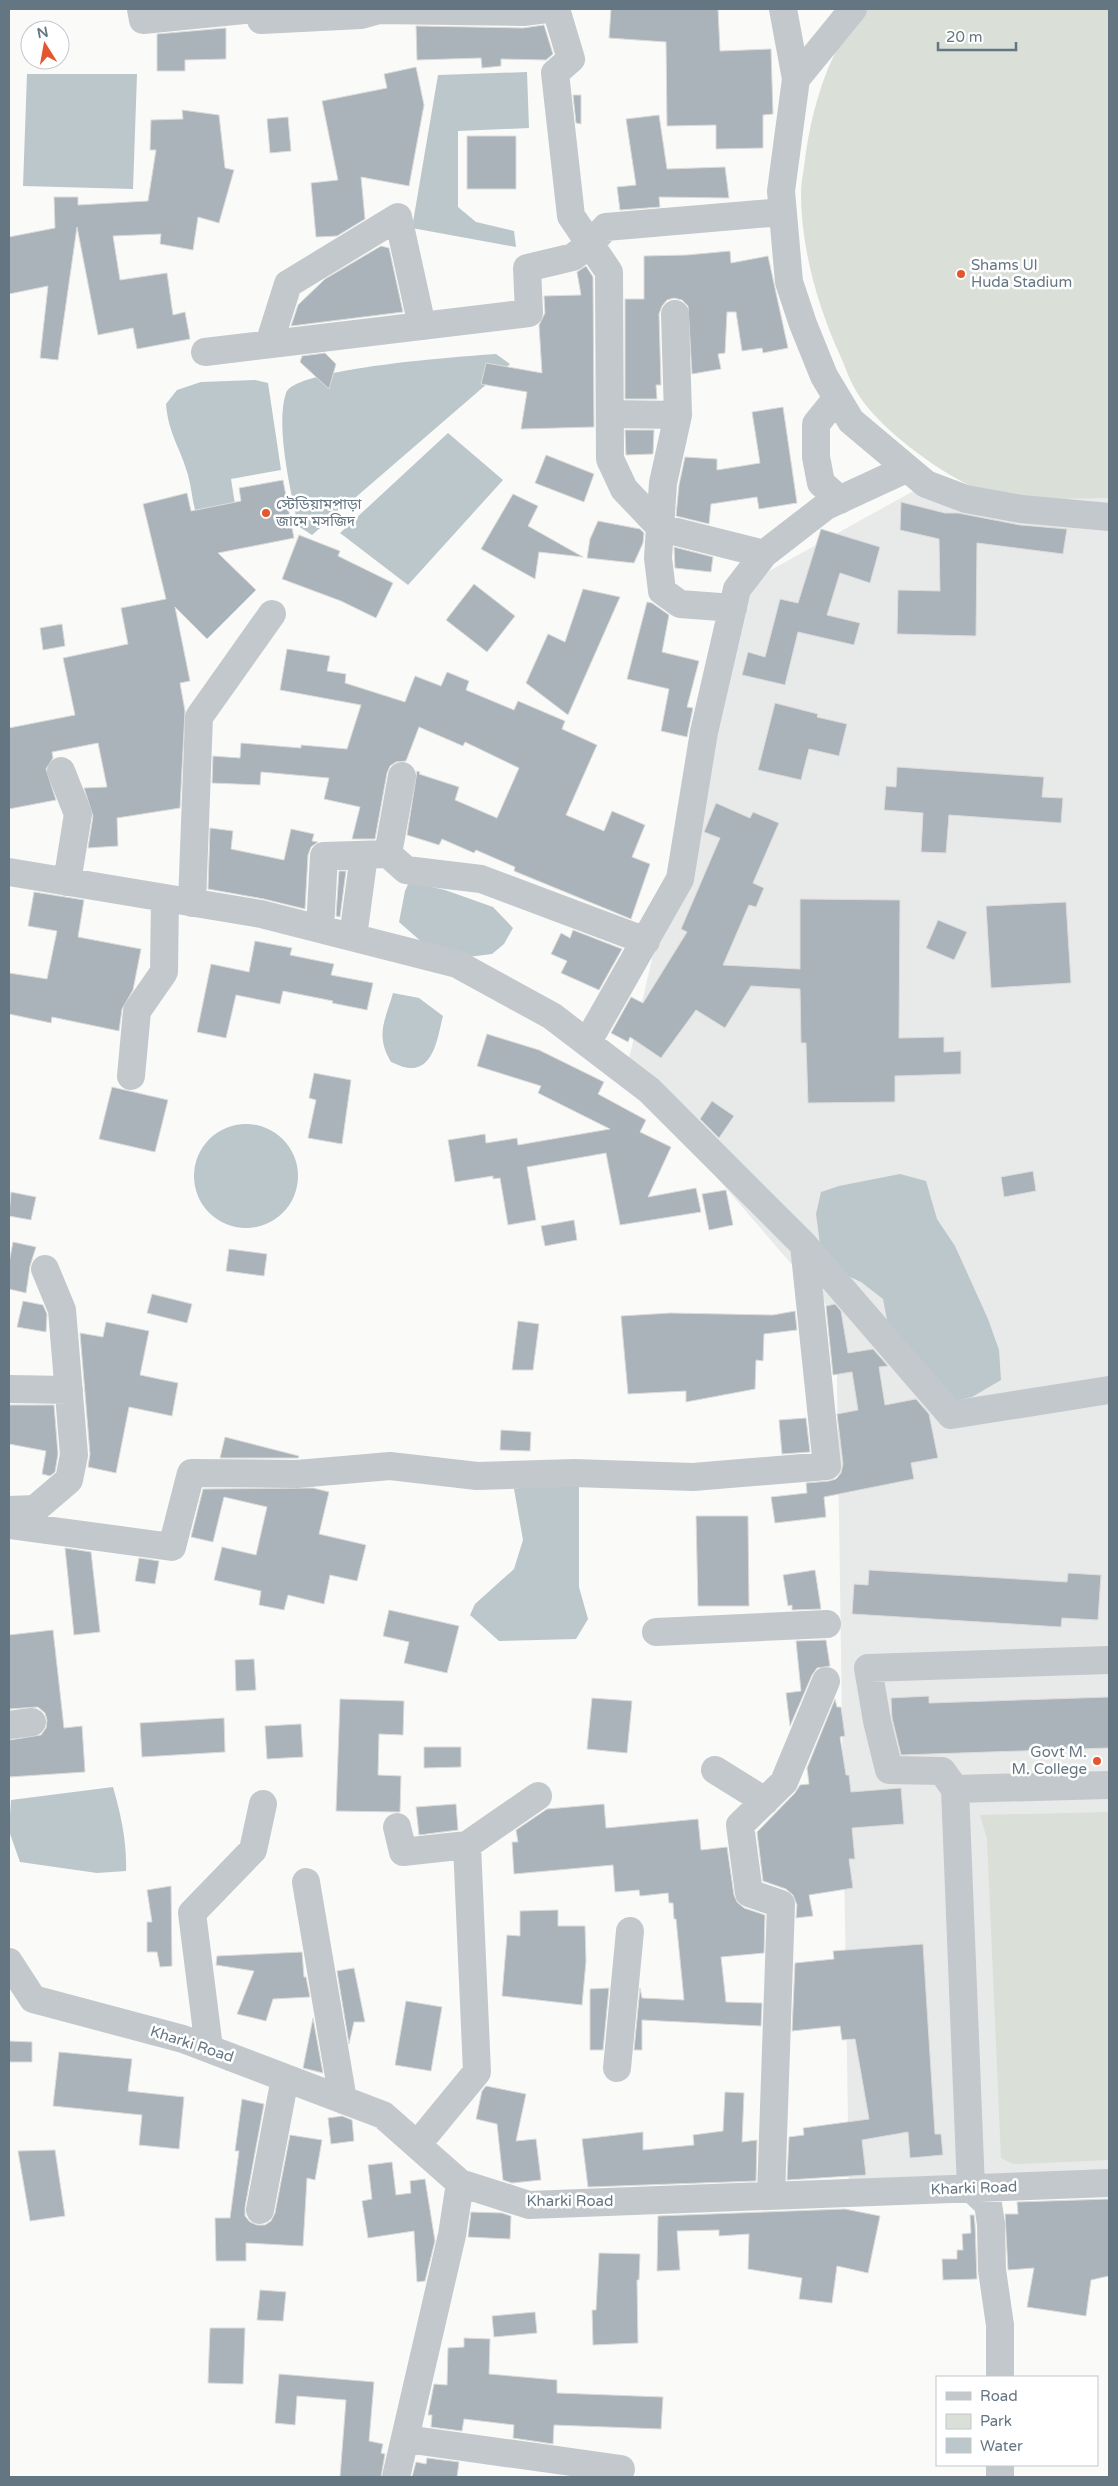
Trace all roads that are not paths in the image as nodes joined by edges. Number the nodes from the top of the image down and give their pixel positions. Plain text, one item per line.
1 (141, 9) edge
2 (254, 9) edge
3 (261, 9) edge
4 (379, 9) edge
5 (547, 9) edge
6 (556, 9) edge
7 (783, 9) edge
8 (853, 9) edge
9 (475, 10) edge
10 (796, 80) junction
11 (782, 212) junction
12 (590, 244) junction
13 (675, 314) dead end
14 (422, 326) junction
15 (268, 344) junction
16 (205, 352) dead end
17 (837, 398) junction
18 (610, 414) junction
19 (678, 415) junction
20 (906, 469) junction
21 (840, 500) junction
22 (1109, 516) edge
23 (661, 528) junction
24 (764, 554) junction
25 (733, 608) junction
26 (272, 614) dead end
27 (61, 771) dead end
28 (402, 776) dead end
29 (376, 855) junction
30 (9, 872) edge
31 (67, 882) junction
32 (165, 898) junction
33 (192, 903) junction
34 (320, 929) junction
35 (352, 937) junction
36 (646, 941) junction
37 (588, 1043) junction
38 (131, 1076) dead end
39 (804, 1245) junction
40 (46, 1268) dead end
41 (9, 1389) edge
42 (69, 1390) junction
43 (1109, 1390) edge
44 (9, 1510) edge
45 (9, 1525) edge
46 (827, 1624) dead end
47 (656, 1632) dead end
48 (1109, 1660) edge
49 (826, 1681) dead end
50 (715, 1770) dead end
51 (1109, 1785) edge
52 (955, 1789) junction
53 (538, 1796) dead end
54 (765, 1801) junction
55 (263, 1804) dead end
56 (397, 1827) dead end
57 (467, 1845) junction
58 (306, 1882) dead end
59 (630, 1931) dead end
60 (9, 1962) edge
61 (21, 2000) edge
62 (209, 2048) junction
63 (617, 2068) dead end
64 (285, 2078) junction
65 (343, 2100) junction
66 (417, 2145) junction
67 (460, 2183) junction
68 (1109, 2183) edge
69 (971, 2188) junction
70 (771, 2195) junction
71 (260, 2210) dead end
72 (1000, 2376) edge
73 (406, 2439) junction
74 (621, 2469) dead end
75 (396, 2477) edge

1 - 2 street
3 - 4 street
4 - 9 street
5 - 9 street
6 - 12 street
7 - 10 street
8 - 10 street
10 - 11 street
11 - 12 street
11 - 17 street
12 - 14 street
12 - 18 street
13 - 19 street
14 - 15 street
14 - 15 street
15 - 16 street
17 - 20 street
17 - 21 street
18 - 19 street
18 - 23 street
19 - 23 street
20 - 21 street
20 - 22 street
21 - 24 street
23 - 24 street
23 - 25 street
24 - 25 street
25 - 36 street
26 - 33 street
27 - 31 street
28 - 29 street
29 - 34 street
29 - 35 street
29 - 36 street
30 - 31 street
31 - 32 street
32 - 33 street
32 - 38 street
33 - 34 street
34 - 35 street
35 - 37 street
36 - 37 street
37 - 39 street
39 - 43 street
39 - 45 street
40 - 42 street
41 - 42 street
42 - 44 street
46 - 47 street
48 - 52 street
49 - 54 street
50 - 54 street
51 - 52 street
52 - 69 street
53 - 57 street
54 - 70 street
55 - 62 street
56 - 57 street
57 - 66 street
58 - 65 street
59 - 63 street
60 - 61 street, Kharki Road
61 - 62 street, Kharki Road
62 - 64 street, Kharki Road
64 - 65 street, Kharki Road
64 - 71 street
65 - 66 street, Kharki Road
66 - 67 street, Kharki Road
67 - 70 street, Kharki Road
67 - 73 street
68 - 69 street, Kharki Road
69 - 70 street, Kharki Road
69 - 72 street
73 - 74 street
73 - 75 street

